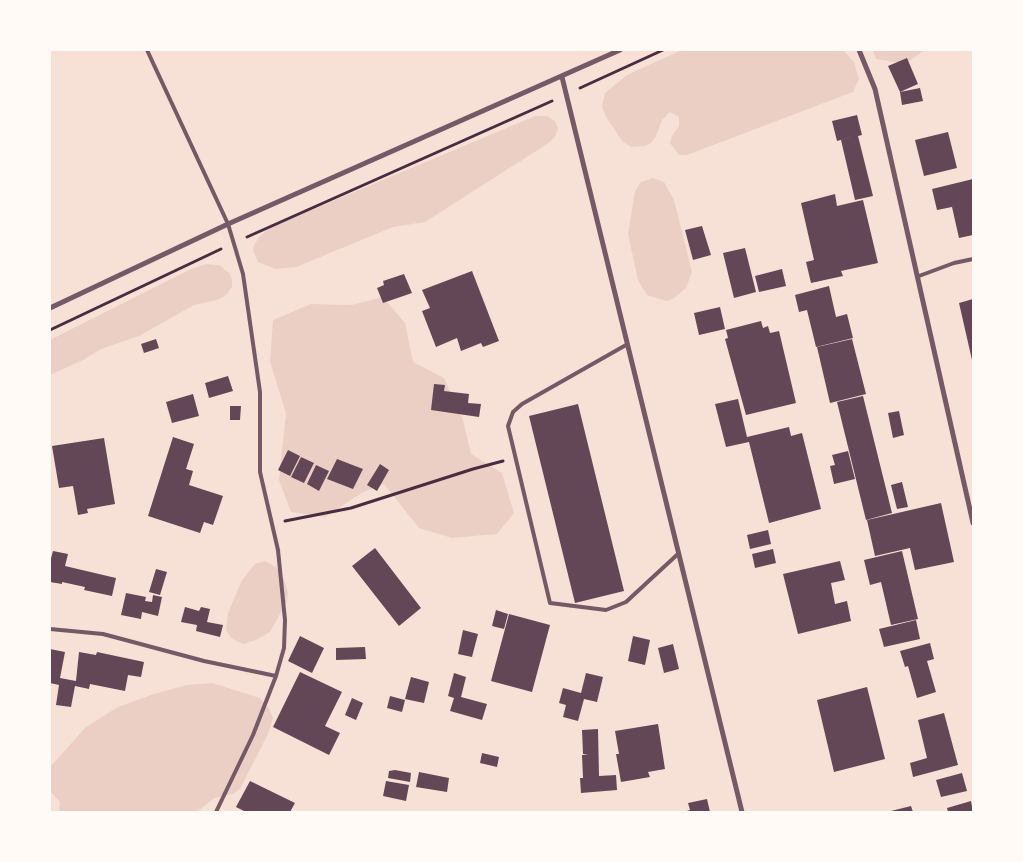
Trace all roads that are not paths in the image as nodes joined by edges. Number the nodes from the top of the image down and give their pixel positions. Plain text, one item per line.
1 (147, 50) edge
2 (620, 50) edge
3 (858, 50) edge
4 (562, 77) junction
5 (228, 224) junction
6 (973, 259) edge
7 (918, 276) junction
8 (50, 308) edge
9 (626, 346) junction
10 (973, 523) edge
11 (679, 553) junction
12 (50, 629) edge
13 (276, 676) junction
14 (216, 812) edge
15 (742, 812) edge

1 - 5 lane
2 - 4 street
3 - 7 street
4 - 5 street
4 - 9 street
5 - 8 street
5 - 13 lane
6 - 7 lane
7 - 10 street
9 - 11 street
9 - 11 lane
11 - 15 street
12 - 13 lane
13 - 14 lane

